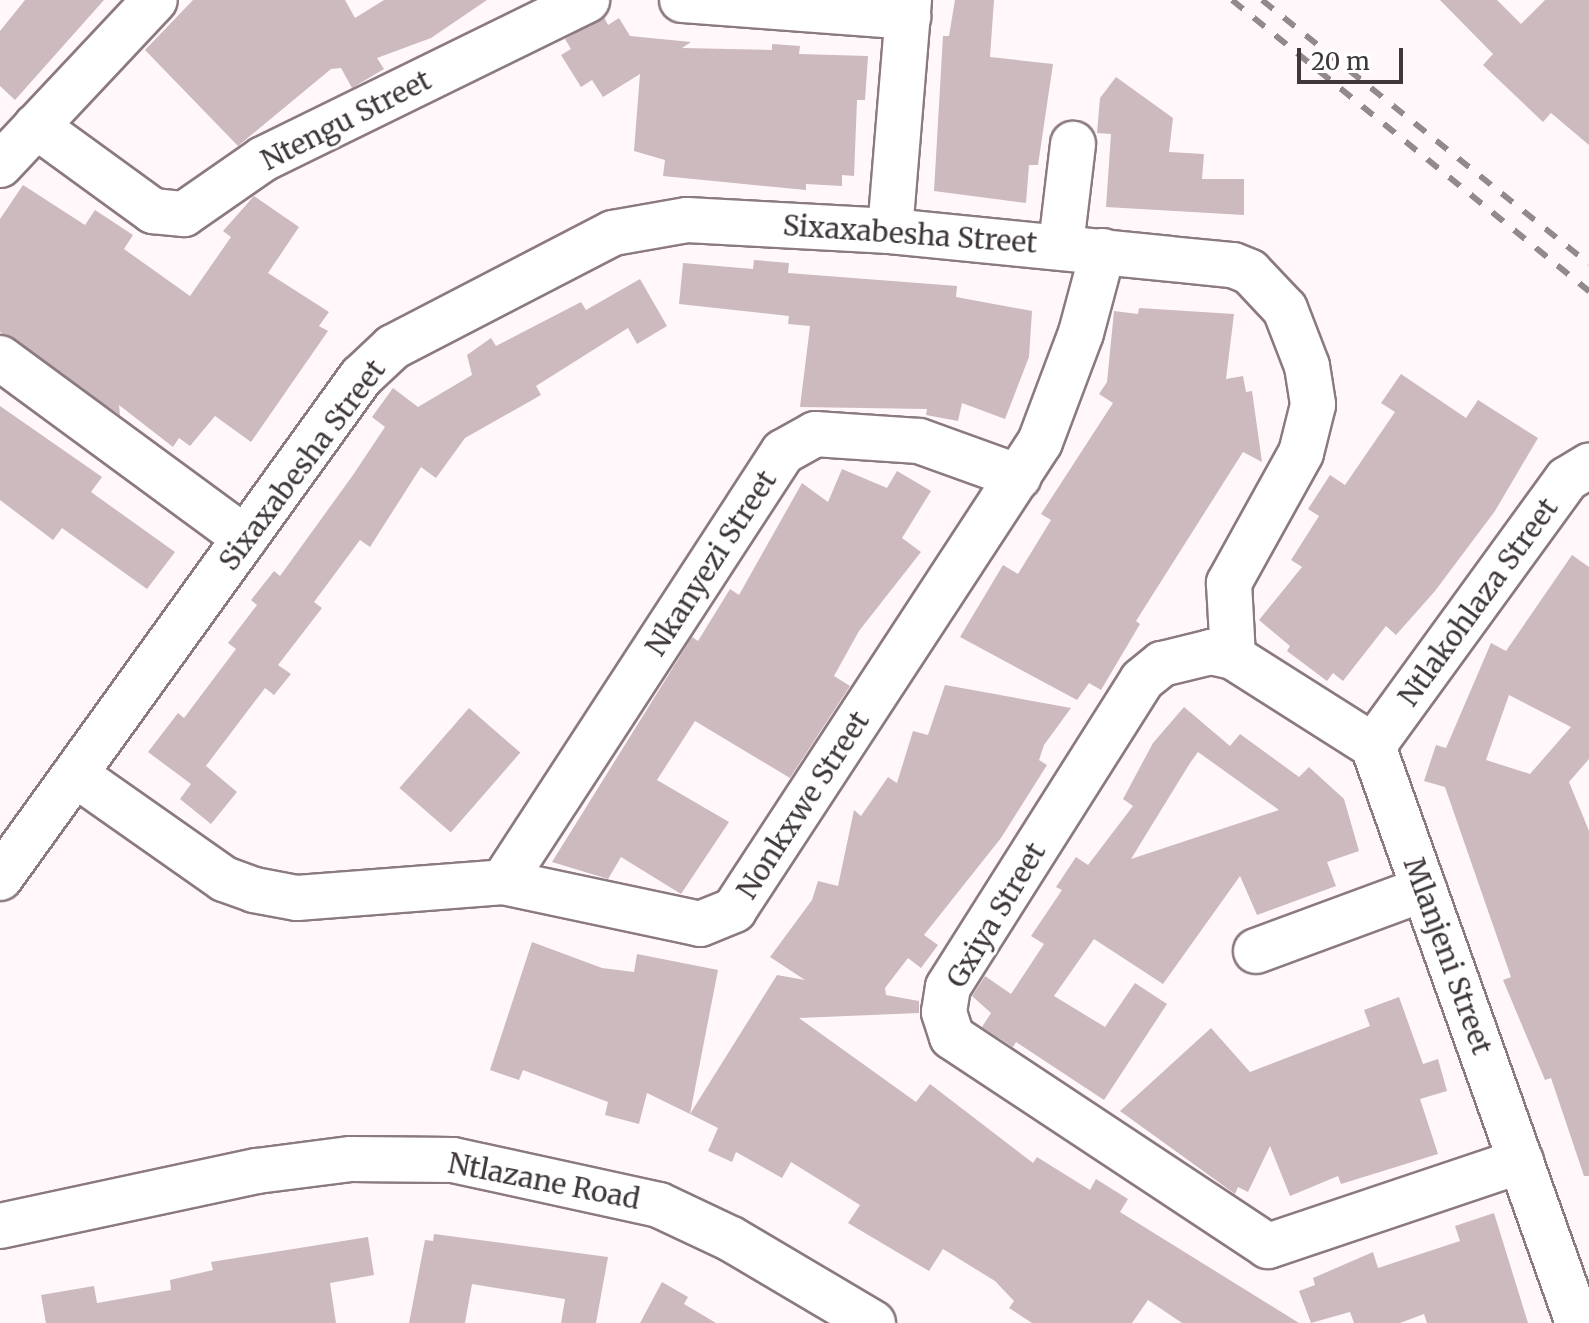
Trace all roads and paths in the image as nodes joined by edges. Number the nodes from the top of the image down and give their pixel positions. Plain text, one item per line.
1 (155, 0) edge
2 (587, 0) edge
3 (682, 0) edge
4 (909, 9) edge
5 (36, 126) junction
6 (1073, 144) dead end
7 (0, 165) edge
8 (890, 231) junction
9 (1061, 245) junction
10 (1103, 251) junction
11 (0, 358) edge
12 (1589, 466) edge
13 (1019, 477) junction
14 (245, 538) junction
15 (1233, 657) junction
16 (1373, 746) junction
17 (76, 775) junction
18 (0, 878) edge
19 (503, 882) junction
20 (1424, 889) junction
21 (1256, 951) dead end
22 (1521, 1161) junction
23 (0, 1226) edge
24 (873, 1323) edge
25 (1578, 1323) edge

1 - 5 street
2 - 5 street, Ntengu Street
3 - 4 street
4 - 8 street
5 - 7 street
6 - 9 street, Sixaxabesha Street
8 - 9 street, Sixaxabesha Street
8 - 14 street, Sixaxabesha Street
9 - 10 street, Sixaxabesha Street
10 - 13 street, Nonkxwe Street
10 - 15 street, Sixaxabesha Street
11 - 14 street
12 - 16 street, Ntlakohlaza Street
13 - 19 street, Nonkxwe Street
13 - 19 street, Nkanyezi Street
14 - 17 street, Sixaxabesha Street
15 - 16 street
15 - 22 street, Gxiya Street
16 - 20 street, Mlanjeni Street
17 - 18 street, Sixaxabesha Street
17 - 19 street, Nonkxwe Street
20 - 21 street
20 - 22 street, Mlanjeni Street
22 - 25 street, Mlanjeni Street
23 - 24 street, Ntlazane Road

